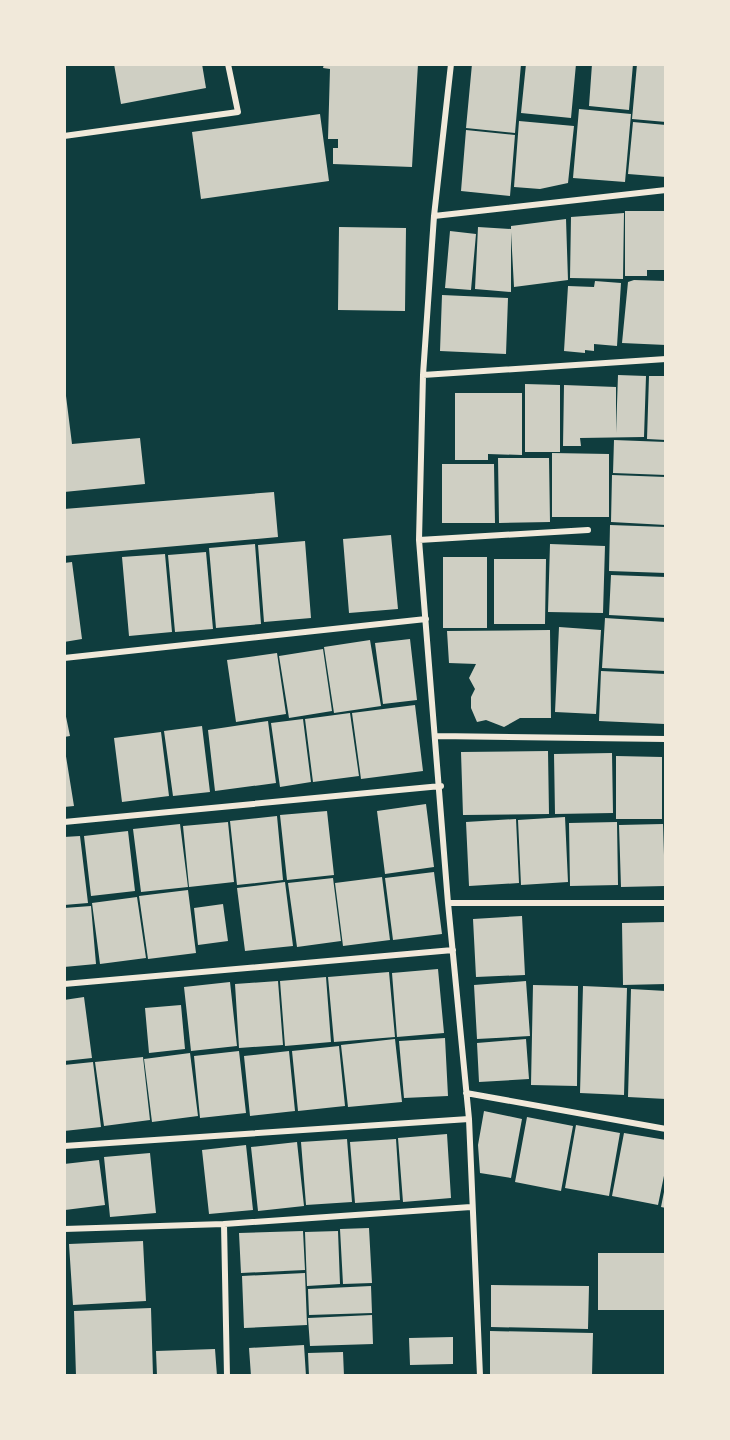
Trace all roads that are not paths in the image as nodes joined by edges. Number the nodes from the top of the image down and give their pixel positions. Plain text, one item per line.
1 (228, 64) edge
2 (451, 64) edge
3 (64, 136) edge
4 (666, 190) edge
5 (434, 216) junction
6 (666, 359) edge
7 (423, 375) junction
8 (588, 530) dead end
9 (419, 540) junction
10 (426, 619) junction
11 (64, 658) edge
12 (437, 736) junction
13 (666, 739) edge
14 (441, 786) junction
15 (64, 822) edge
16 (448, 903) junction
17 (666, 903) edge
18 (453, 950) junction
19 (64, 984) edge
20 (466, 1093) junction
21 (469, 1119) junction
22 (666, 1129) edge
23 (64, 1146) edge
24 (471, 1208) junction
25 (224, 1224) junction
26 (64, 1229) edge
27 (228, 1376) edge
28 (480, 1376) edge

1 - 3 street
2 - 5 street
4 - 5 street
5 - 7 street
6 - 7 street
7 - 9 street
8 - 9 street
9 - 10 street
10 - 11 street
10 - 12 street
12 - 13 street
12 - 14 street
14 - 15 street
14 - 16 street
16 - 17 street
16 - 18 street
18 - 19 street
18 - 20 street
20 - 21 street
20 - 22 street
21 - 23 street
21 - 24 street
24 - 25 street
24 - 28 street
25 - 26 street
25 - 27 street

